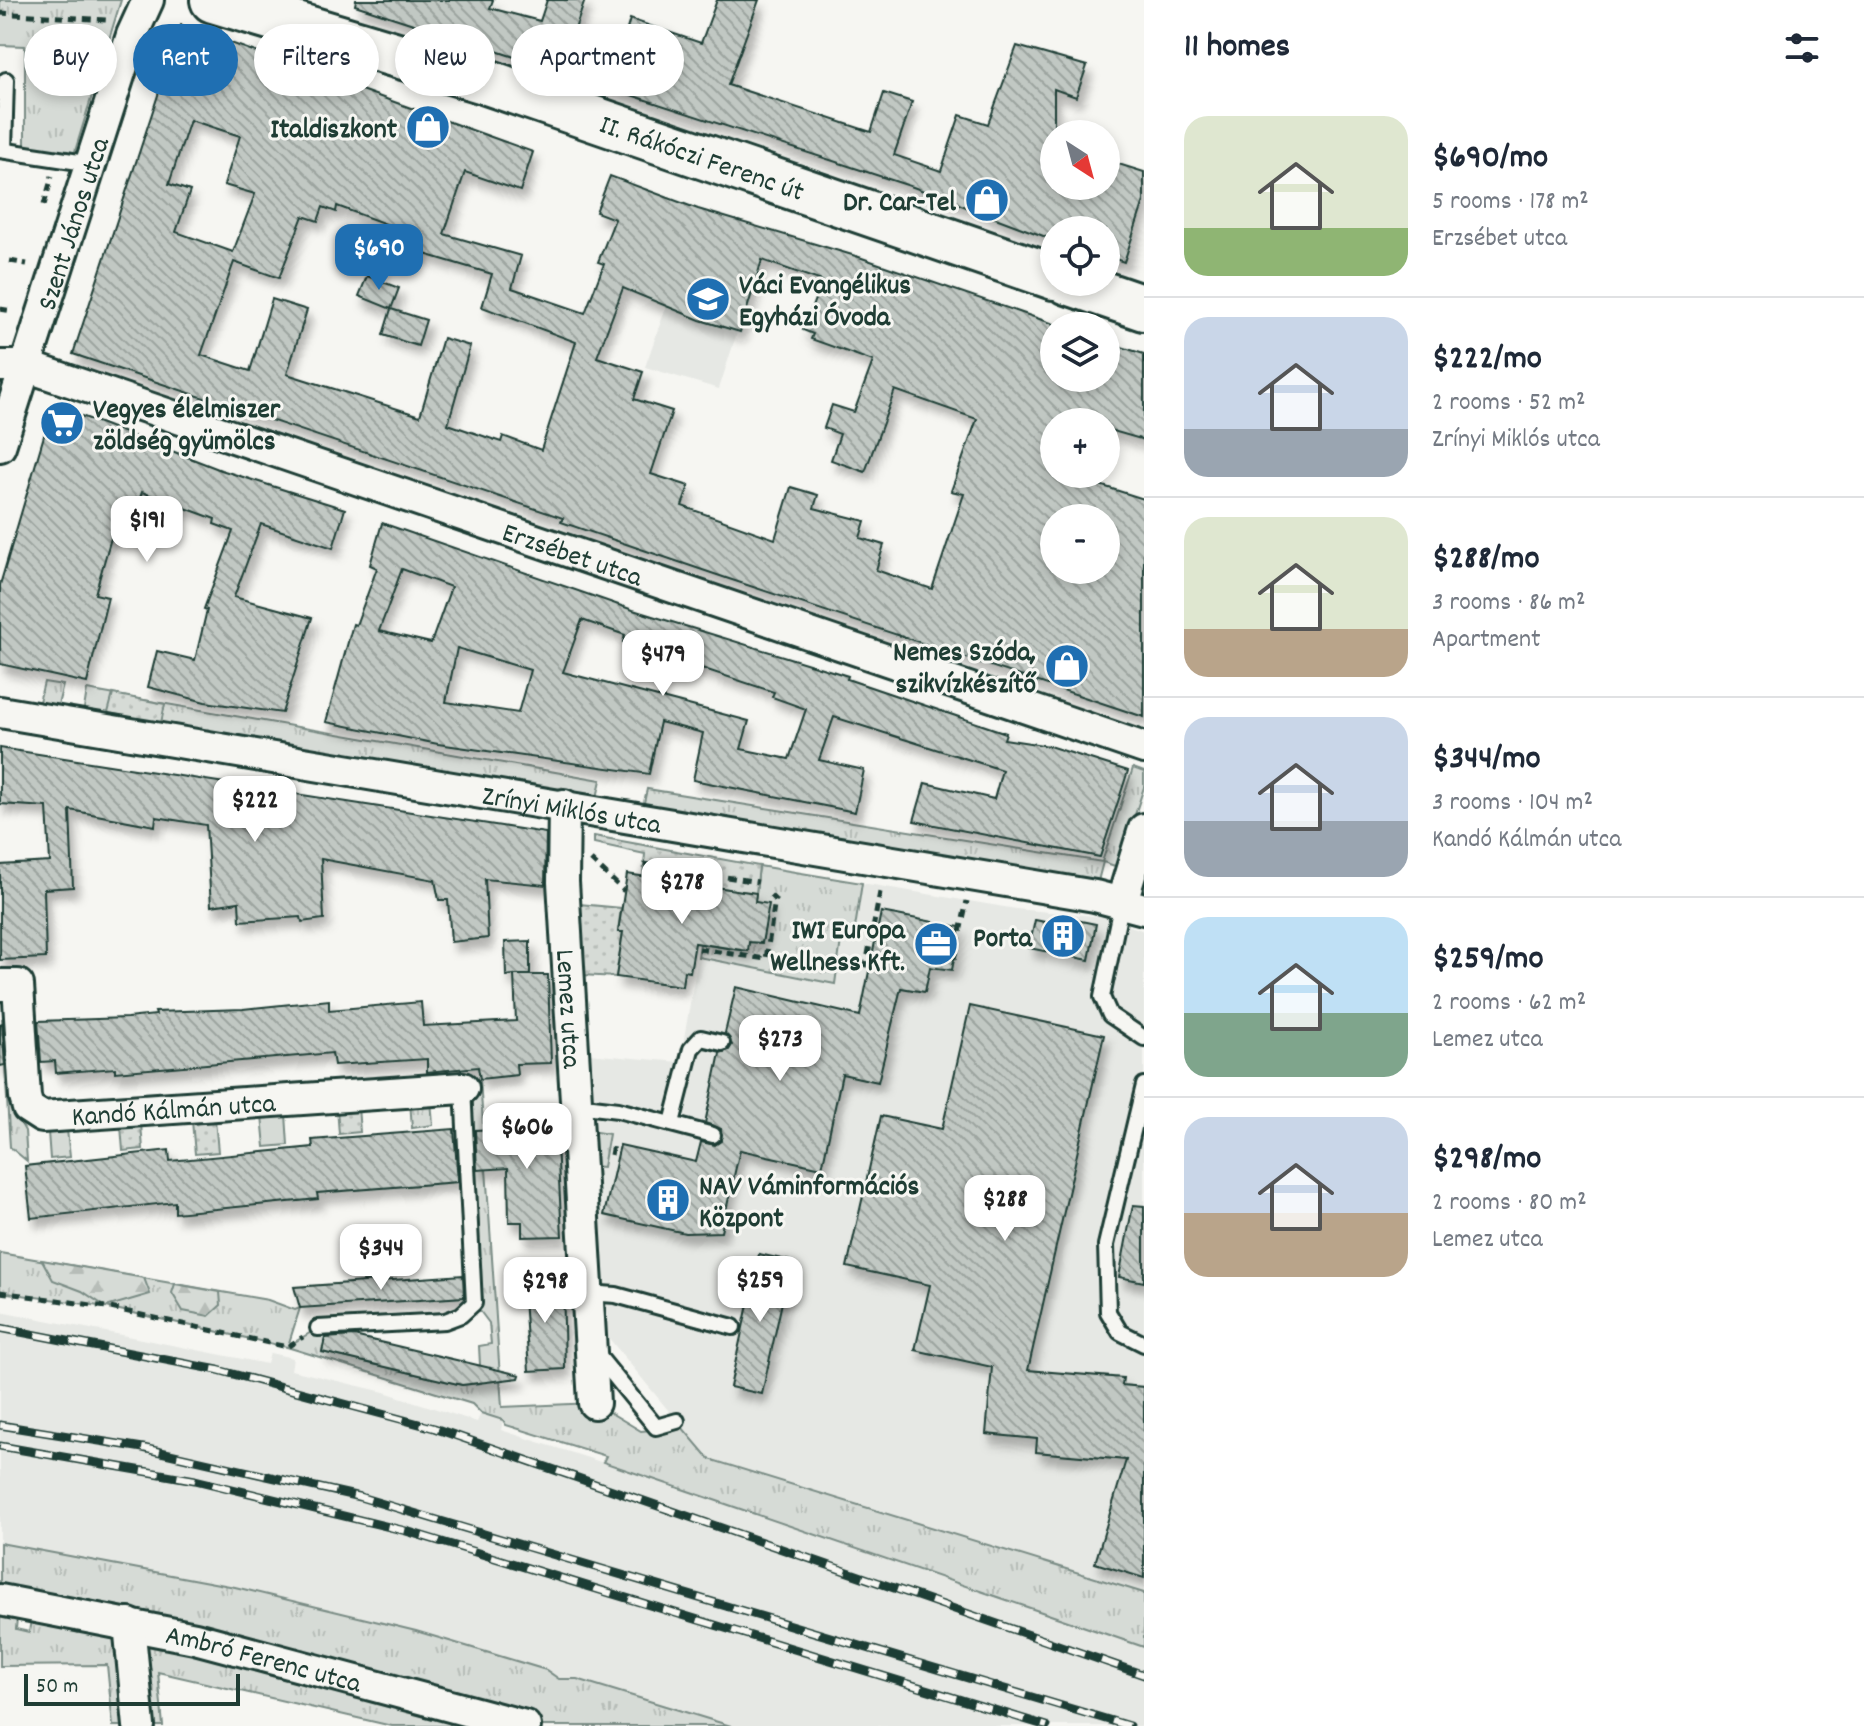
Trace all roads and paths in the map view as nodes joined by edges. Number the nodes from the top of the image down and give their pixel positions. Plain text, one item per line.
1 (148, 0) edge
2 (213, 0) edge
3 (0, 13) edge
4 (116, 21) dead end
5 (6, 80) dead end
6 (2, 150) edge
7 (92, 164) junction
8 (10, 261) dead end
9 (27, 264) dead end
10 (1040, 272) edge
11 (1109, 296) edge
12 (1144, 308) edge
13 (13, 366) edge
14 (0, 446) edge
15 (0, 712) edge
16 (1144, 748) edge
17 (564, 805) junction
18 (1144, 829) edge
19 (644, 864) dead end
20 (610, 878) dead end
21 (758, 882) dead end
22 (624, 891) dead end
23 (769, 894) dead end
24 (878, 902) dead end
25 (1133, 905) edge
26 (964, 916) dead end
27 (699, 949) dead end
28 (954, 959) dead end
29 (870, 965) dead end
30 (0, 985) edge
31 (1144, 1038) edge
32 (722, 1043) dead end
33 (1144, 1085) edge
34 (463, 1088) joint
35 (576, 1105) junction
36 (672, 1123) junction
37 (713, 1135) dead end
38 (0, 1292) edge
39 (586, 1293) junction
40 (733, 1327) dead end
41 (318, 1328) joint
42 (1144, 1344) edge
43 (590, 1345) junction
44 (594, 1403) dead end
45 (677, 1421) dead end
46 (0, 1600) edge
47 (129, 1624) junction
48 (462, 1716) edge
49 (139, 1726) edge
50 (525, 1726) edge

1 - 7 street, Szent János utca
2 - 10 main road, II. Rákóczi Ferenc út
3 - 4 path
5 - 6 lane
6 - 7 lane
7 - 13 street, Szent János utca
8 - 9 path
11 - 12 main road
13 - 14 street, Szent János utca
13 - 16 street, Erzsébet utca
15 - 17 street, Zrínyi Miklós utca
17 - 25 street, Zrínyi Miklós utca
17 - 35 street, Lemez utca
18 - 25 street
19 - 21 path
20 - 22 path
23 - 27 path
24 - 29 path
25 - 31 lane
26 - 28 path
30 - 34 street, Kandó Kálmán utca
32 - 36 lane
33 - 42 lane
34 - 41 lane
35 - 36 lane
35 - 39 street, Lemez utca
36 - 37 lane
38 - 41 path
39 - 40 lane
39 - 43 street, Lemez utca
43 - 44 street, Lemez utca
43 - 45 lane
46 - 47 street, Ambró Ferenc utca
47 - 48 street, Ambró Ferenc utca
47 - 49 street
48 - 50 street, Ambró Ferenc utca

